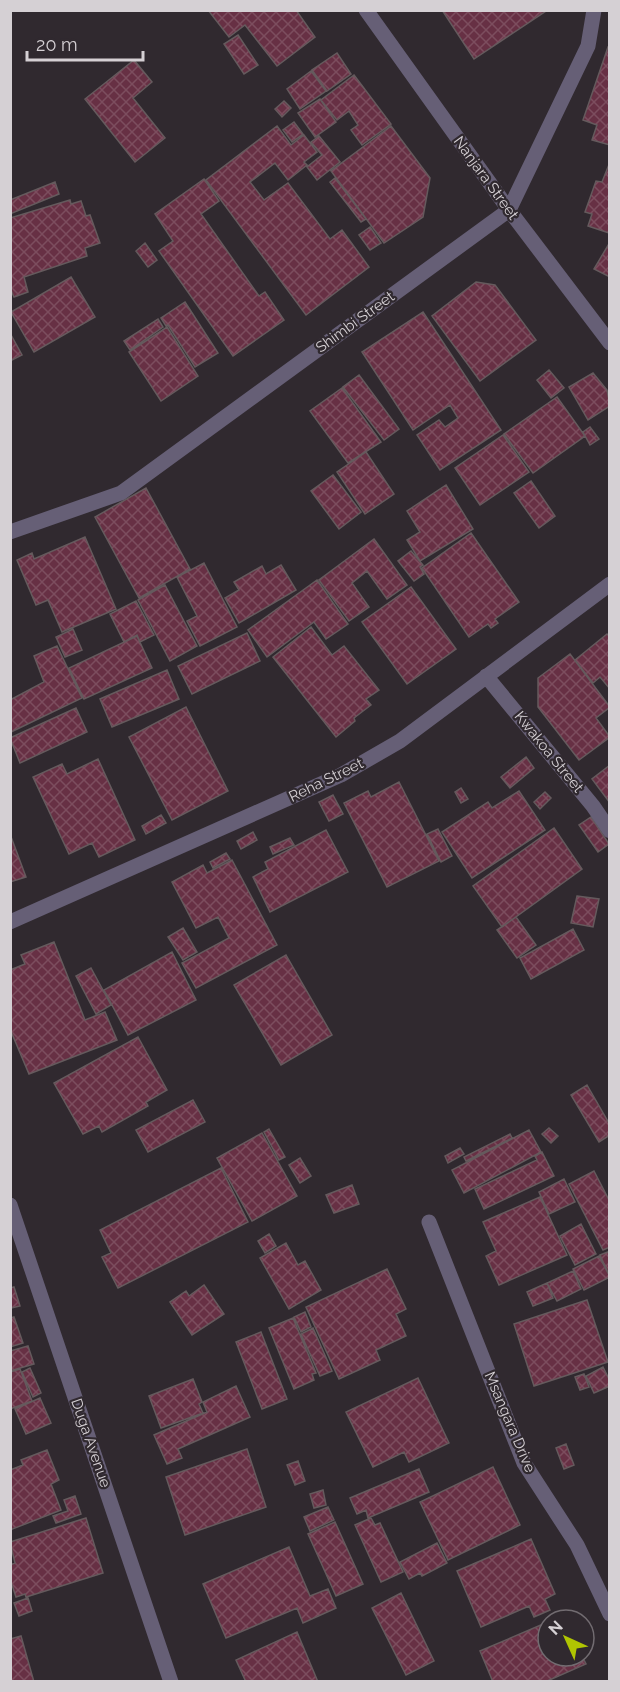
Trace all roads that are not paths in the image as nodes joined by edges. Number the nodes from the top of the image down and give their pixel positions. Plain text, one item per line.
1 (366, 10) edge
2 (594, 10) edge
3 (509, 210) junction
4 (609, 343) edge
5 (10, 532) edge
6 (609, 584) edge
7 (486, 676) junction
8 (609, 831) edge
9 (10, 922) edge
10 (10, 1205) edge
11 (429, 1222) dead end
12 (609, 1614) edge
13 (171, 1682) edge

1 - 3 street, Nanjara Street
2 - 3 street, Shimbi Street
3 - 4 street, Nanjara Street
3 - 5 street, Shimbi Street
6 - 7 street, Reha Street
7 - 8 street, Kwakoa Street
7 - 9 street, Reha Street
10 - 13 street, Duga Avenue
11 - 12 street, Msangara Drive

